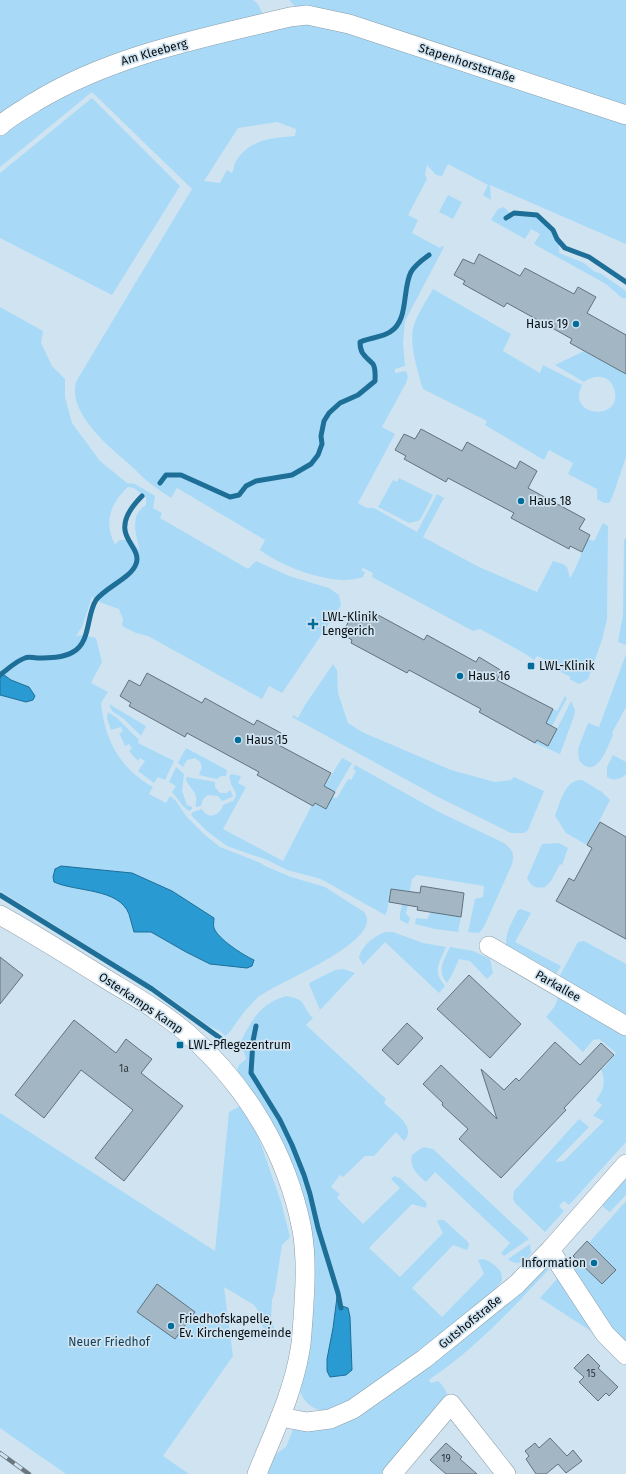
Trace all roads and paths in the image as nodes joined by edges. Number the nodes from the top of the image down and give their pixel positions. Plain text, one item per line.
1 (309, 8) edge
2 (626, 115) edge
3 (0, 126) edge
4 (0, 915) edge
5 (489, 946) dead end
6 (626, 1026) edge
7 (626, 1164) edge
8 (550, 1250) junction
9 (626, 1355) edge
10 (280, 1418) junction
11 (257, 1474) edge
12 (392, 1474) edge
13 (506, 1474) edge

1 - 2 street, Stapenhorststraße
1 - 3 street, Am Kleeberg
4 - 10 street, Osterkamps Kamp
5 - 6 street, Parkallee
7 - 8 street, Gutshofstraße
8 - 9 street
8 - 10 street, Gutshofstraße
10 - 11 street, Osterkamps Kamp
12 - 13 street

